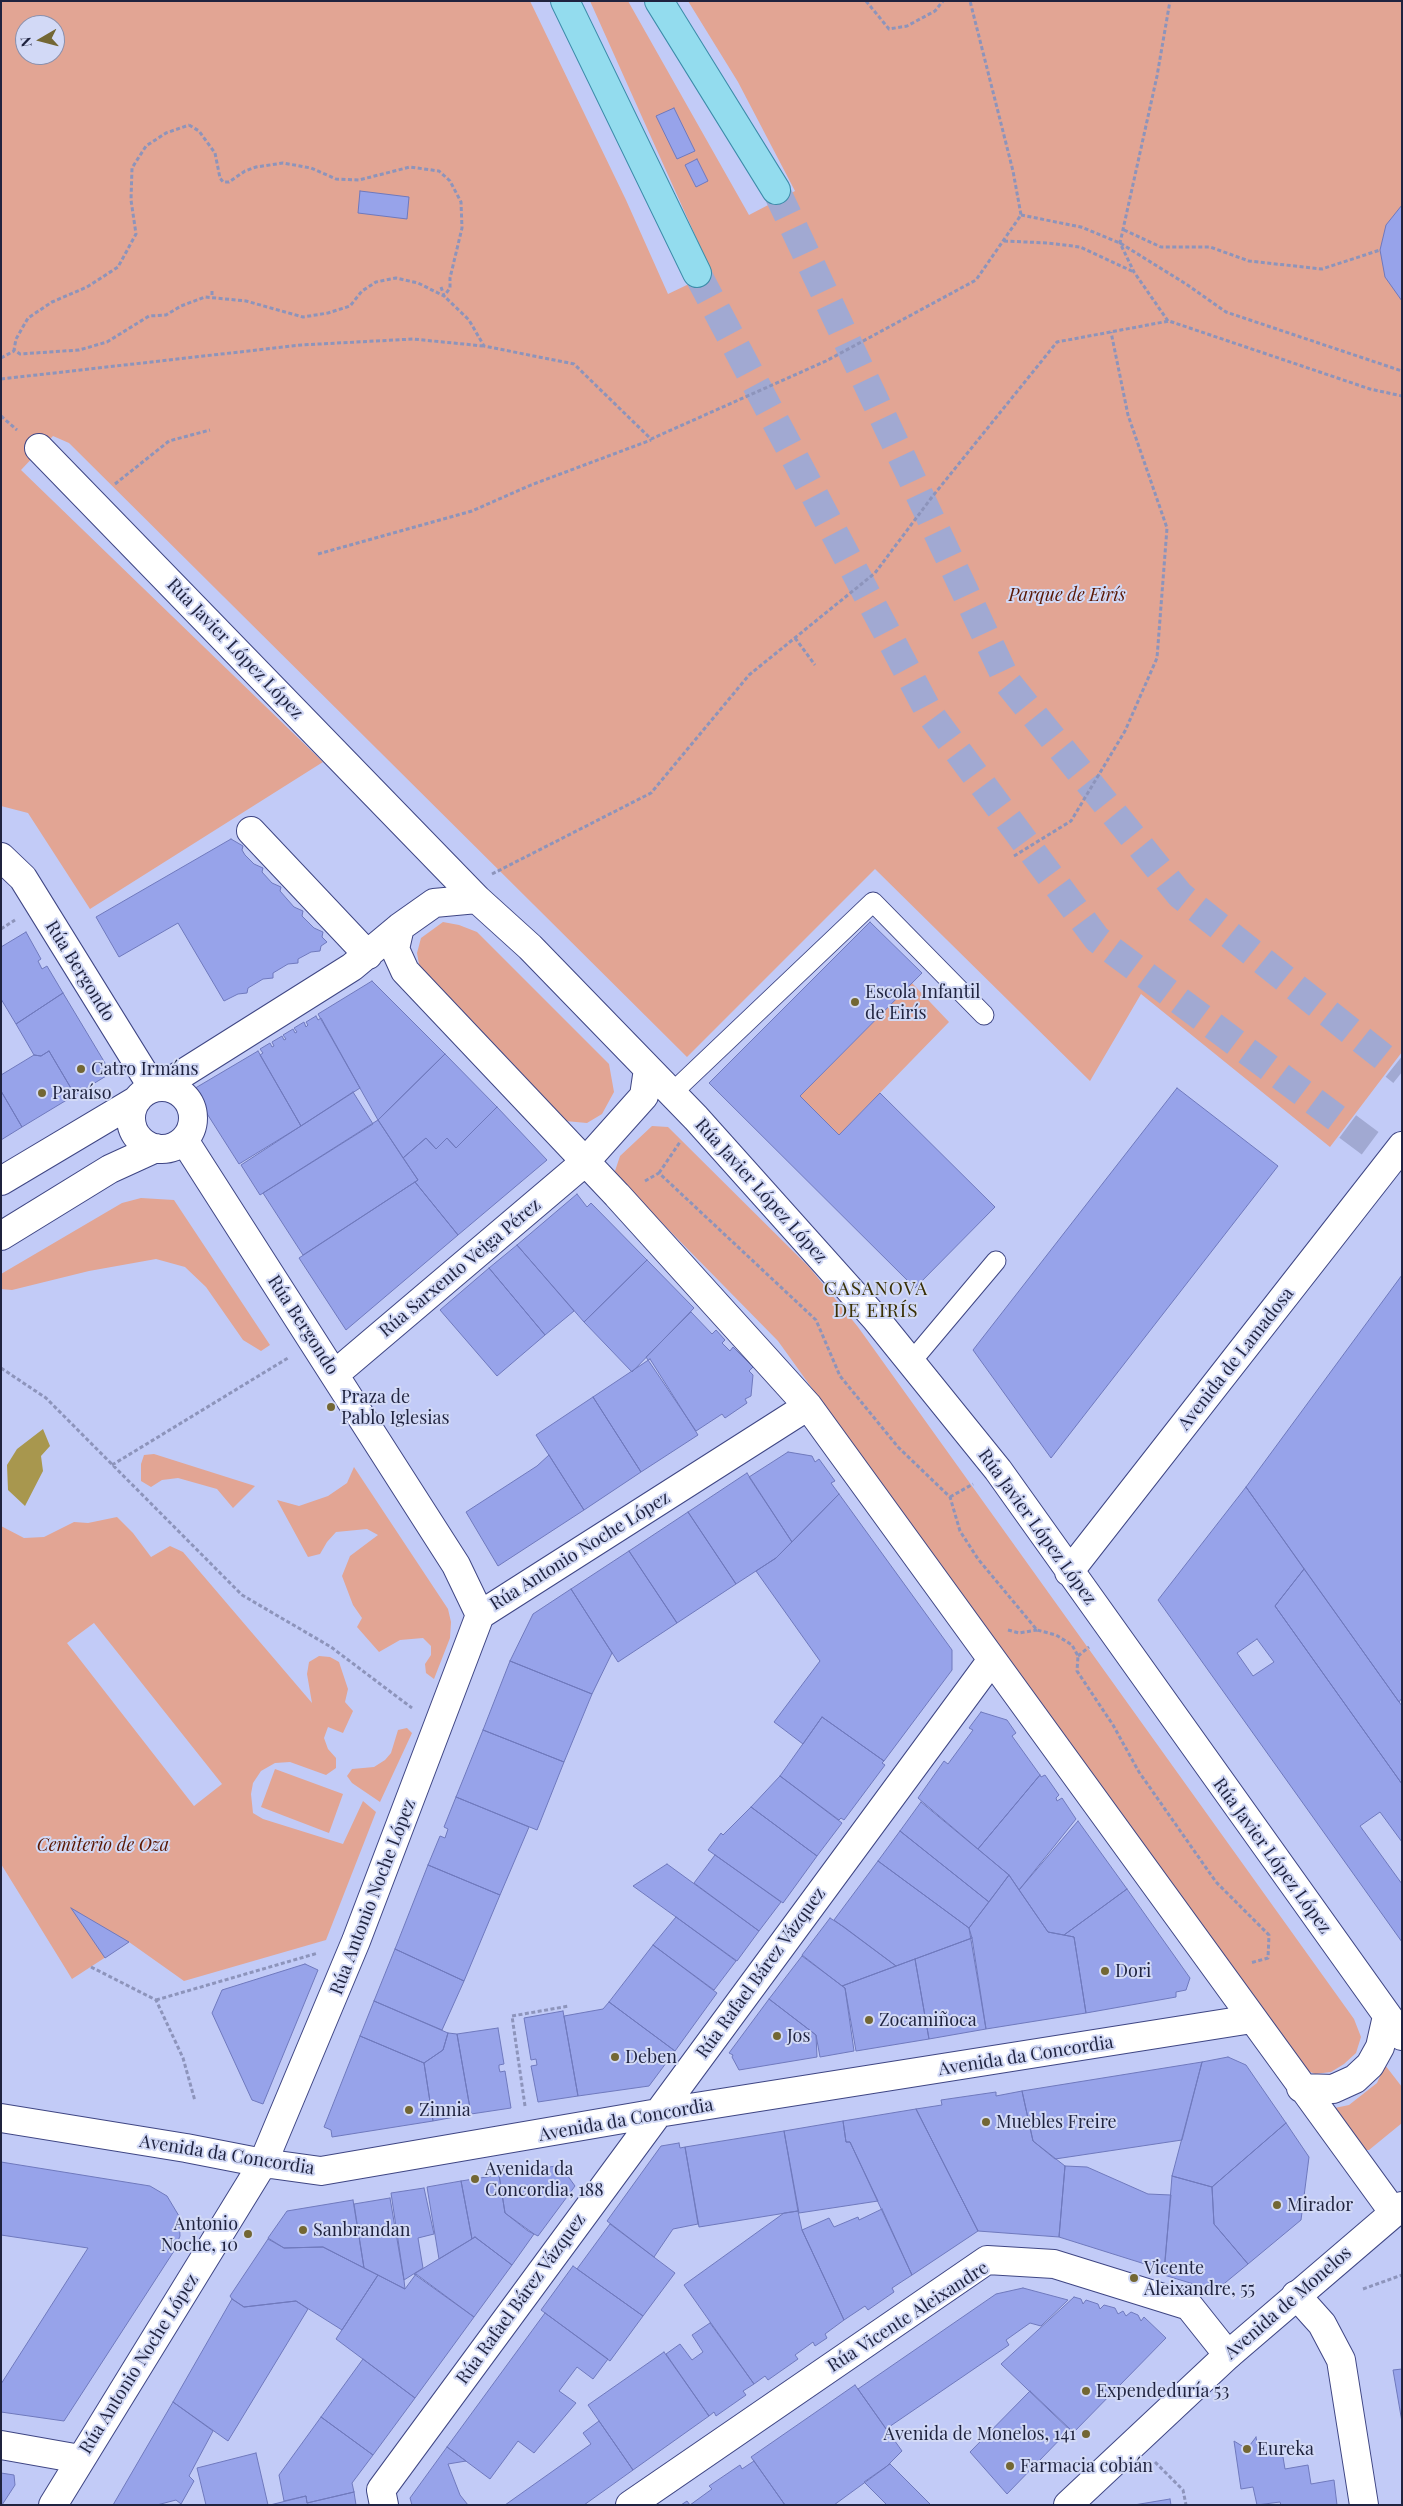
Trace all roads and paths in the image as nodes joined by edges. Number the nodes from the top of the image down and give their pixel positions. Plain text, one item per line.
1 (565, 1) edge
2 (659, 1) edge
3 (866, 1) edge
4 (943, 1) edge
5 (970, 1) edge
6 (1170, 1) edge
7 (776, 190) tunnel mouth
8 (1021, 215) junction
9 (1124, 230) junction
10 (1004, 241) junction
11 (1120, 243) junction
12 (1380, 250) dead end
13 (1134, 272) junction
14 (697, 273) tunnel mouth
15 (441, 287) dead end
16 (212, 291) dead end
17 (212, 296) junction
18 (444, 296) junction
19 (1169, 321) junction
20 (1111, 332) junction
21 (484, 346) junction
22 (14, 350) junction
23 (1, 358) edge
24 (1402, 371) edge
25 (1, 379) edge
26 (1402, 396) edge
27 (210, 430) dead end
28 (651, 440) junction
29 (39, 448) dead end
30 (110, 487) dead end
31 (318, 554) dead end
32 (795, 638) junction
33 (815, 665) dead end
34 (251, 831) dead end
35 (430, 851) junction
36 (1014, 856) dead end
37 (1, 857) edge
38 (481, 888) junction
39 (434, 904) junction
40 (400, 927) junction
41 (368, 955) junction
42 (984, 1015) dead end
43 (648, 1068) junction
44 (151, 1092) junction
45 (672, 1093) junction
46 (184, 1140) junction
47 (1402, 1146) edge
48 (156, 1148) junction
49 (585, 1162) junction
50 (1, 1181) edge
51 (617, 1195) junction
52 (1, 1236) edge
53 (996, 1261) dead end
54 (312, 1338) junction
55 (911, 1362) junction
56 (1, 1368) edge
57 (335, 1374) junction
58 (808, 1406) junction
59 (112, 1465) junction
60 (1069, 1572) junction
61 (480, 1615) junction
62 (1091, 1645) dead end
63 (1078, 1656) junction
64 (991, 1661) junction
65 (419, 1713) dead end
66 (324, 1951) dead end
67 (1246, 1965) dead end
68 (91, 1967) dead end
69 (156, 2000) junction
70 (569, 2006) dead end
71 (1252, 2019) junction
72 (1394, 2026) edge
73 (1301, 2088) junction
74 (195, 2101) dead end
75 (658, 2113) junction
76 (1, 2118) edge
77 (531, 2136) junction
78 (263, 2163) junction
79 (1398, 2210) edge
80 (1402, 2275) edge
81 (1363, 2289) dead end
82 (1296, 2295) junction
83 (1228, 2355) junction
84 (1, 2445) edge
85 (80, 2460) junction
86 (1155, 2462) dead end
87 (1069, 2504) edge
88 (53, 2505) edge
89 (384, 2505) edge
90 (630, 2505) edge
91 (1186, 2505) edge
92 (1364, 2505) edge

1 - 14 main road
2 - 7 main road
3 - 4 path
5 - 8 path
6 - 9 path
8 - 10 path
8 - 11 path
9 - 11 path
9 - 12 path
10 - 13 path
10 - 28 path
11 - 13 path
11 - 24 path
13 - 19 path
15 - 18 path
16 - 17 path
17 - 18 path
17 - 22 path
18 - 21 path
18 - 22 path
19 - 20 path
19 - 26 path
20 - 32 path
20 - 36 path
21 - 25 path
21 - 28 path
22 - 23 path
27 - 30 path
28 - 31 path
29 - 35 street, Rúa Javier López López
32 - 33 path
32 - 38 path
34 - 41 street
35 - 38 street, Rúa Javier López López
35 - 39 street
37 - 44 street, Rúa Bergondo
38 - 39 street
38 - 43 street, Rúa Javier López López
39 - 40 street
40 - 41 street
40 - 49 street
41 - 44 street
42 - 45 lane
43 - 45 street, Rúa Javier López López
43 - 49 street
44 - 46 street
44 - 48 street
44 - 50 street
45 - 55 street, Rúa Javier López López
46 - 48 street
46 - 54 street, Rúa Bergondo
47 - 60 street, Avenida de Lamadosa
48 - 52 street
49 - 51 street
49 - 57 street, Rúa Sarxento Veiga Pérez
51 - 58 street
51 - 63 path
53 - 55 lane
54 - 57 street, Rúa Bergondo
54 - 59 path
55 - 60 street, Rúa Javier López López
56 - 59 path
57 - 61 street, Rúa Bergondo
58 - 61 street, Rúa Antonio Noche López
58 - 64 street
59 - 65 path
60 - 72 street, Rúa Javier López López
61 - 78 street, Rúa Antonio Noche López
62 - 63 path
63 - 67 path
64 - 71 street
64 - 75 street, Rúa Rafael Bárez Vázquez
66 - 69 path
68 - 69 path
69 - 74 path
70 - 77 path
71 - 73 street
71 - 75 street, Avenida da Concordia
72 - 73 street, Rúa Javier López López
73 - 79 street
75 - 77 street, Avenida da Concordia
75 - 89 street, Rúa Rafael Bárez Vázquez
76 - 78 street, Avenida da Concordia
77 - 78 street, Avenida da Concordia
78 - 85 street, Rúa Antonio Noche López
79 - 82 street, Avenida de Monelos
80 - 81 path
82 - 83 street, Avenida de Monelos
82 - 92 street
83 - 87 street, Avenida de Monelos
83 - 90 street, Rúa Vicente Aleixandre
84 - 85 street
85 - 88 street, Rúa Antonio Noche López
86 - 91 path

